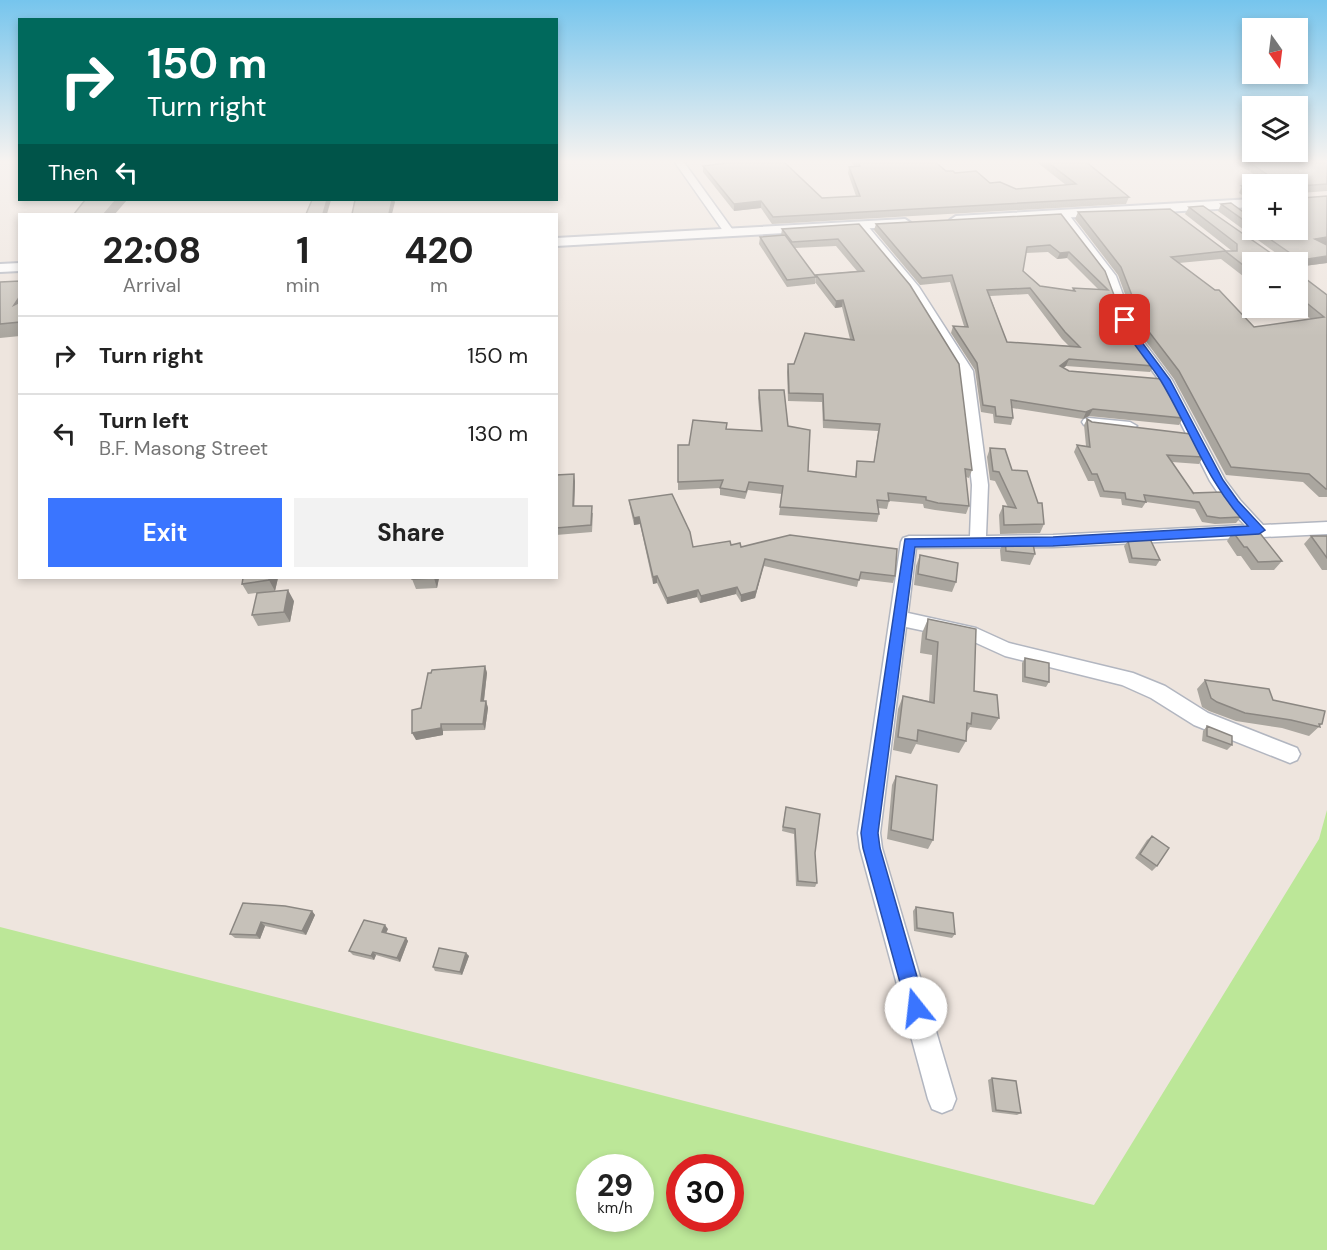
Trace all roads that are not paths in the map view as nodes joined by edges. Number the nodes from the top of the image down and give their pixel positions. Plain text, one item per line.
1 (720, 219) edge
2 (969, 219) edge
3 (1067, 219) edge
4 (944, 221) edge
5 (921, 222) edge
6 (861, 226) junction
7 (730, 233) junction
8 (558, 242) edge
9 (18, 267) edge
10 (0, 268) edge
11 (1143, 378) edge
12 (1165, 380) junction
13 (1089, 422) edge
14 (1147, 429) edge
15 (1171, 432) edge
16 (1194, 434) junction
17 (1327, 528) edge
18 (1259, 530) junction
19 (978, 541) junction
20 (898, 618) junction
21 (1290, 754) dead end
22 (942, 1099) dead end

1 - 7 street
2 - 4 street
3 - 12 street
5 - 6 street
6 - 7 street
6 - 19 street
7 - 8 street
9 - 10 street
11 - 12 street
12 - 16 street
13 - 14 street
15 - 16 street
16 - 18 street
17 - 18 street
18 - 19 street
19 - 20 street
20 - 21 street
20 - 22 street

